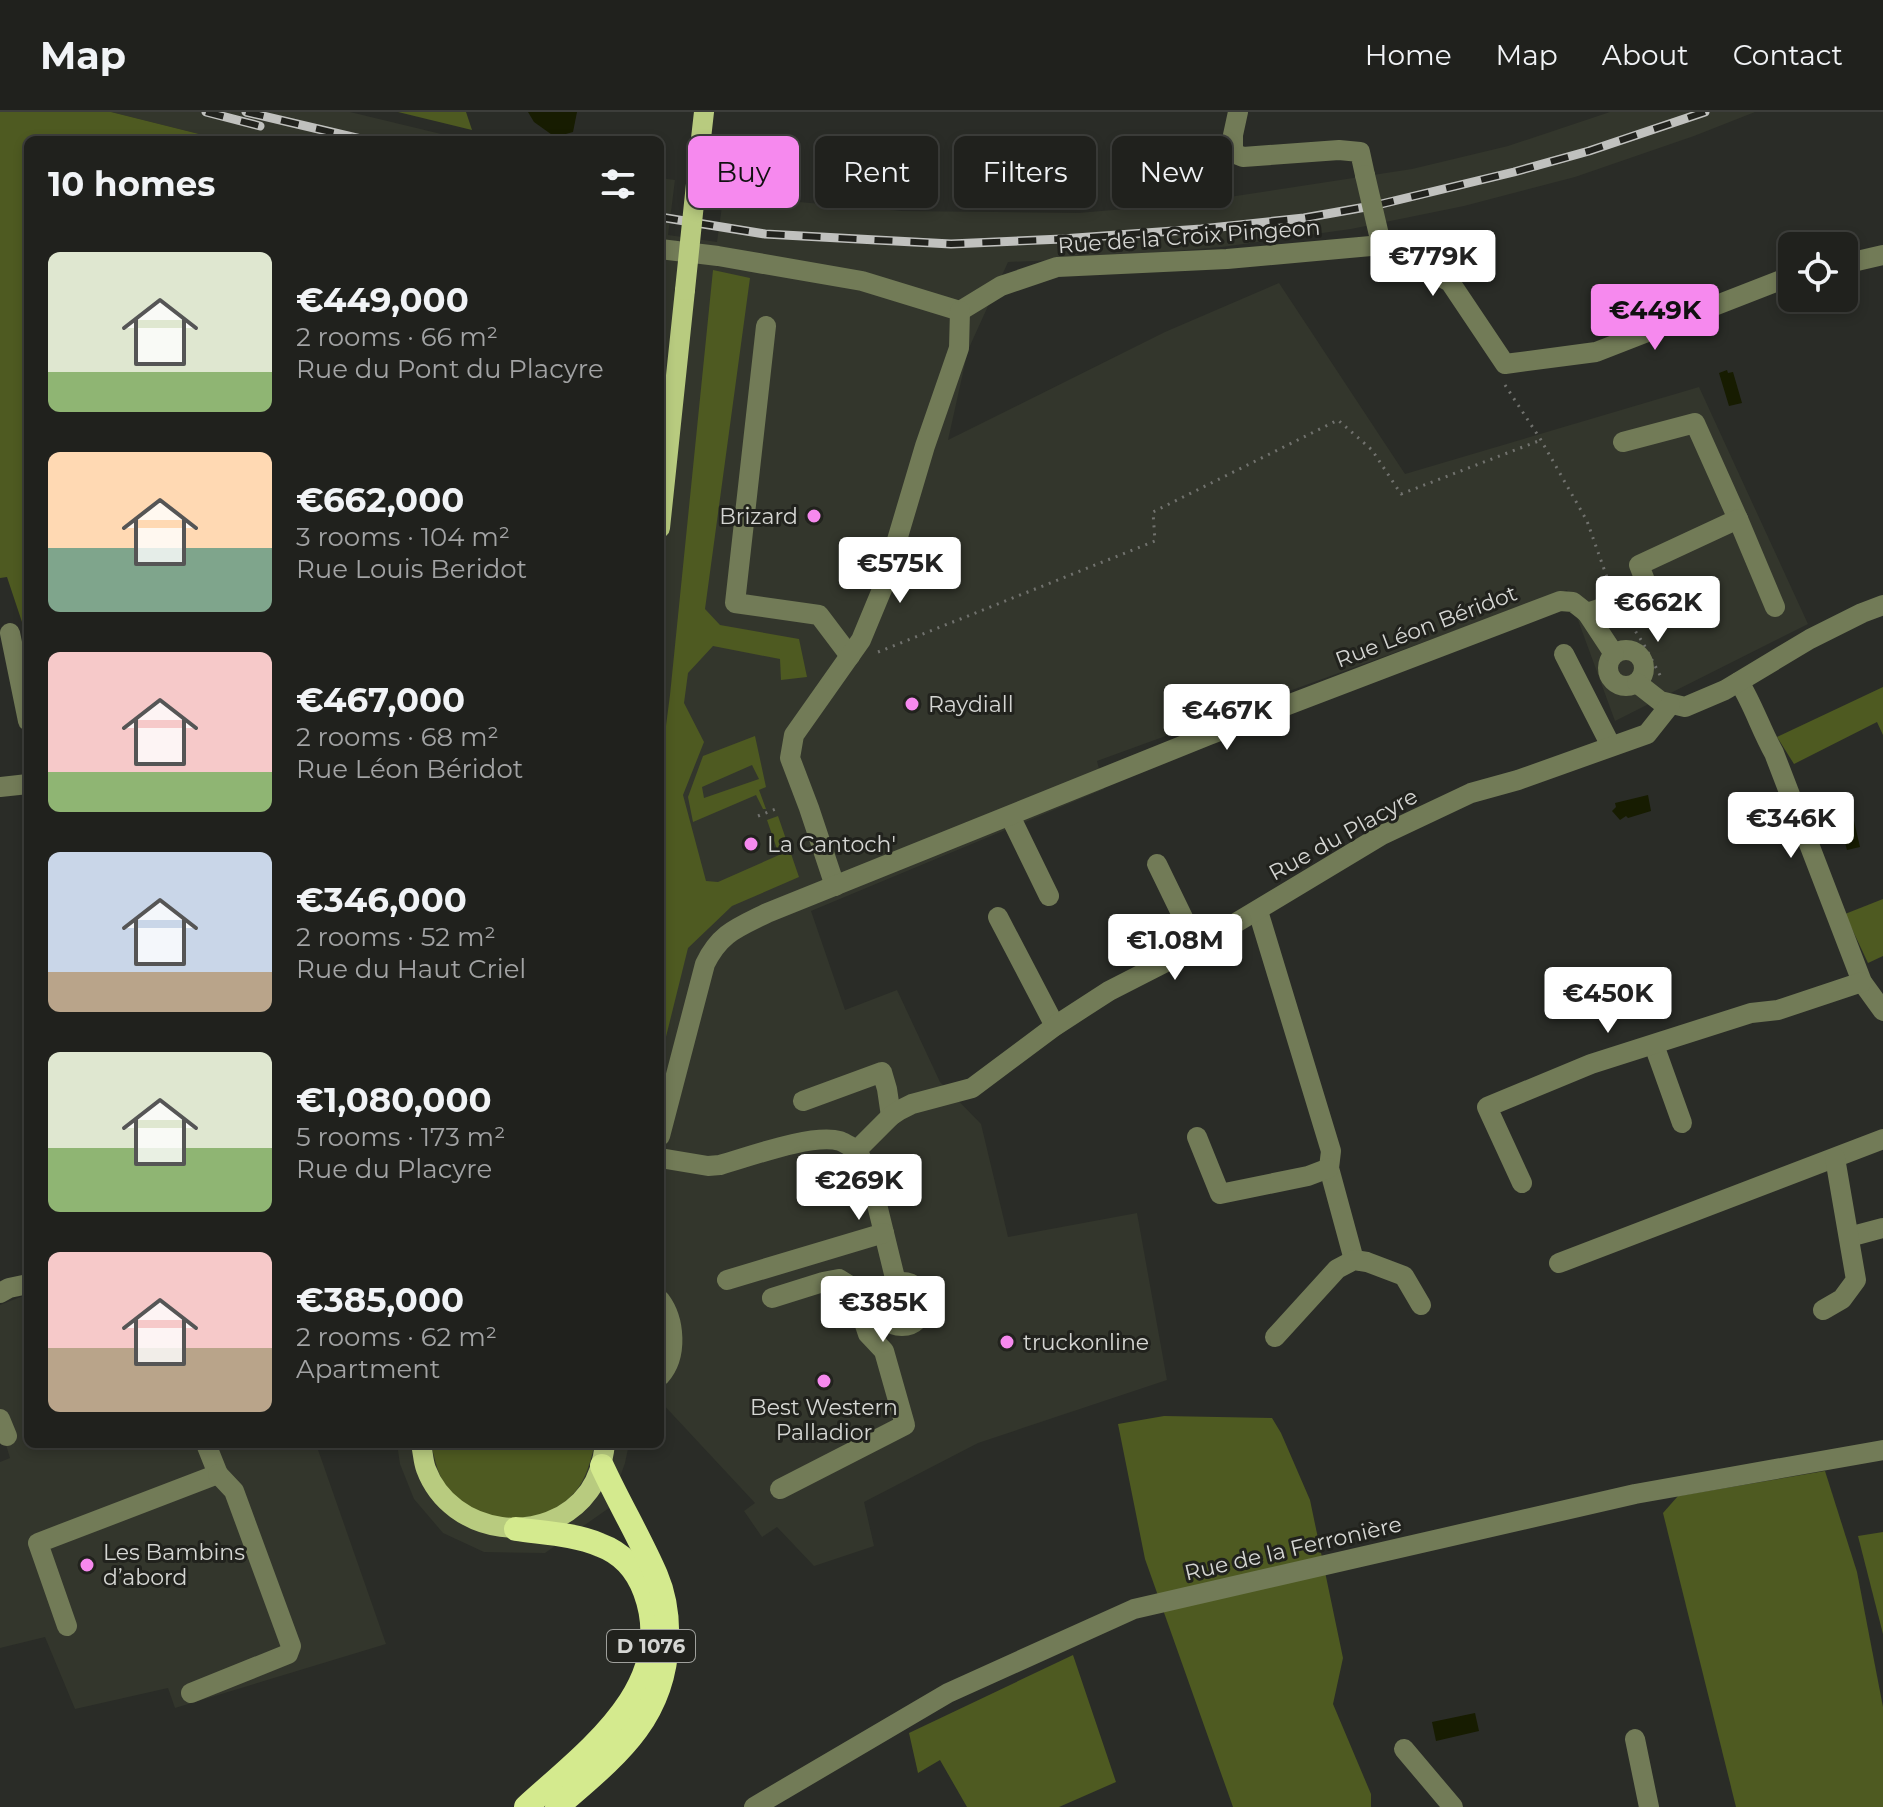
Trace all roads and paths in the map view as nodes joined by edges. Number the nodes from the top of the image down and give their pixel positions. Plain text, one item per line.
1 (704, 112) edge
2 (1238, 112) edge
3 (1380, 240) junction
4 (664, 249) edge
5 (1883, 255) edge
6 (1858, 261) edge
7 (1778, 281) edge
8 (960, 311) junction
9 (766, 326) dead end
10 (1505, 364) junction
11 (1541, 440) junction
12 (1623, 442) dead end
13 (664, 490) edge
14 (1738, 519) junction
15 (1617, 603) junction
16 (1883, 605) edge
17 (1775, 607) dead end
18 (1587, 613) junction
19 (10, 633) dead end
20 (1564, 654) dead end
21 (846, 662) junction
22 (1663, 680) dead end
23 (1739, 682) junction
24 (24, 701) edge
25 (1677, 706) junction
26 (1611, 746) junction
27 (24, 784) edge
28 (0, 787) edge
29 (778, 808) dead end
30 (758, 816) dead end
31 (1010, 816) junction
32 (1157, 864) dead end
33 (835, 886) junction
34 (1049, 896) dead end
35 (1258, 911) junction
36 (998, 917) dead end
37 (1199, 945) junction
38 (1862, 982) junction
39 (1883, 1011) edge
40 (1055, 1026) junction
41 (1654, 1045) junction
42 (803, 1101) dead end
43 (891, 1116) junction
44 (664, 1120) edge
45 (1682, 1123) dead end
46 (1197, 1137) dead end
47 (1883, 1139) edge
48 (857, 1150) junction
49 (1835, 1158) junction
50 (664, 1159) edge
51 (1329, 1168) junction
52 (1522, 1183) dead end
53 (1883, 1228) edge
54 (884, 1233) junction
55 (1849, 1237) junction
56 (1354, 1260) junction
57 (1559, 1263) dead end
58 (727, 1280) dead end
59 (896, 1282) junction
60 (24, 1285) edge
61 (0, 1293) edge
62 (772, 1298) dead end
63 (1421, 1305) dead end
64 (664, 1306) edge
65 (870, 1310) junction
66 (1823, 1310) dead end
67 (1275, 1337) dead end
68 (664, 1371) edge
69 (208, 1448) edge
70 (422, 1448) edge
71 (1883, 1450) edge
72 (604, 1455) edge
73 (218, 1474) junction
74 (780, 1489) dead end
75 (516, 1529) junction
76 (67, 1626) dead end
77 (191, 1693) dead end
78 (1635, 1739) dead end
79 (1404, 1749) dead end
80 (526, 1807) edge
81 (557, 1807) edge
82 (754, 1807) edge
83 (1453, 1807) edge
84 (1649, 1807) edge

1 - 13 main road, bridge
2 - 3 street, bridge
3 - 8 street, Rue de la Croix Pingeon
3 - 10 street
4 - 8 street
5 - 6 street
7 - 10 street
8 - 21 street
9 - 21 street
10 - 11 path
11 - 15 path
11 - 21 path
12 - 14 street
14 - 15 street
14 - 17 street
15 - 18 street
15 - 22 path
16 - 23 street, Rue du Placyre
18 - 25 street
18 - 31 street, Rue Léon Béridot
19 - 24 street
20 - 26 street
21 - 33 street
23 - 25 street, Rue du Placyre
23 - 38 street
25 - 26 street, Rue du Placyre
26 - 35 street, Rue du Placyre
27 - 28 street
29 - 30 path
31 - 33 street, Rue Léon Béridot
31 - 34 street
32 - 37 street
33 - 44 street, Rue Léon Béridot
35 - 37 street, Rue du Placyre
35 - 51 street
36 - 40 street
37 - 40 street, Rue du Placyre
38 - 39 street
38 - 41 street
40 - 43 street, Rue du Placyre
41 - 45 street
41 - 52 street
42 - 43 street
43 - 48 street, Rue du Placyre
46 - 51 street
47 - 49 street
48 - 50 street
48 - 54 street
49 - 55 street
49 - 57 street
51 - 56 street
53 - 55 street
54 - 58 street
54 - 59 street
55 - 66 street
56 - 63 street
56 - 67 street
59 - 65 street
59 - 65 street
60 - 61 street
62 - 65 street
64 - 68 street
65 - 74 street
69 - 73 street
70 - 75 main road
71 - 82 street, Rue de la Ferronière
72 - 75 main road
72 - 81 highway, D 1076
73 - 76 street
73 - 77 street
75 - 80 highway, D 1076
78 - 84 street
79 - 83 street

